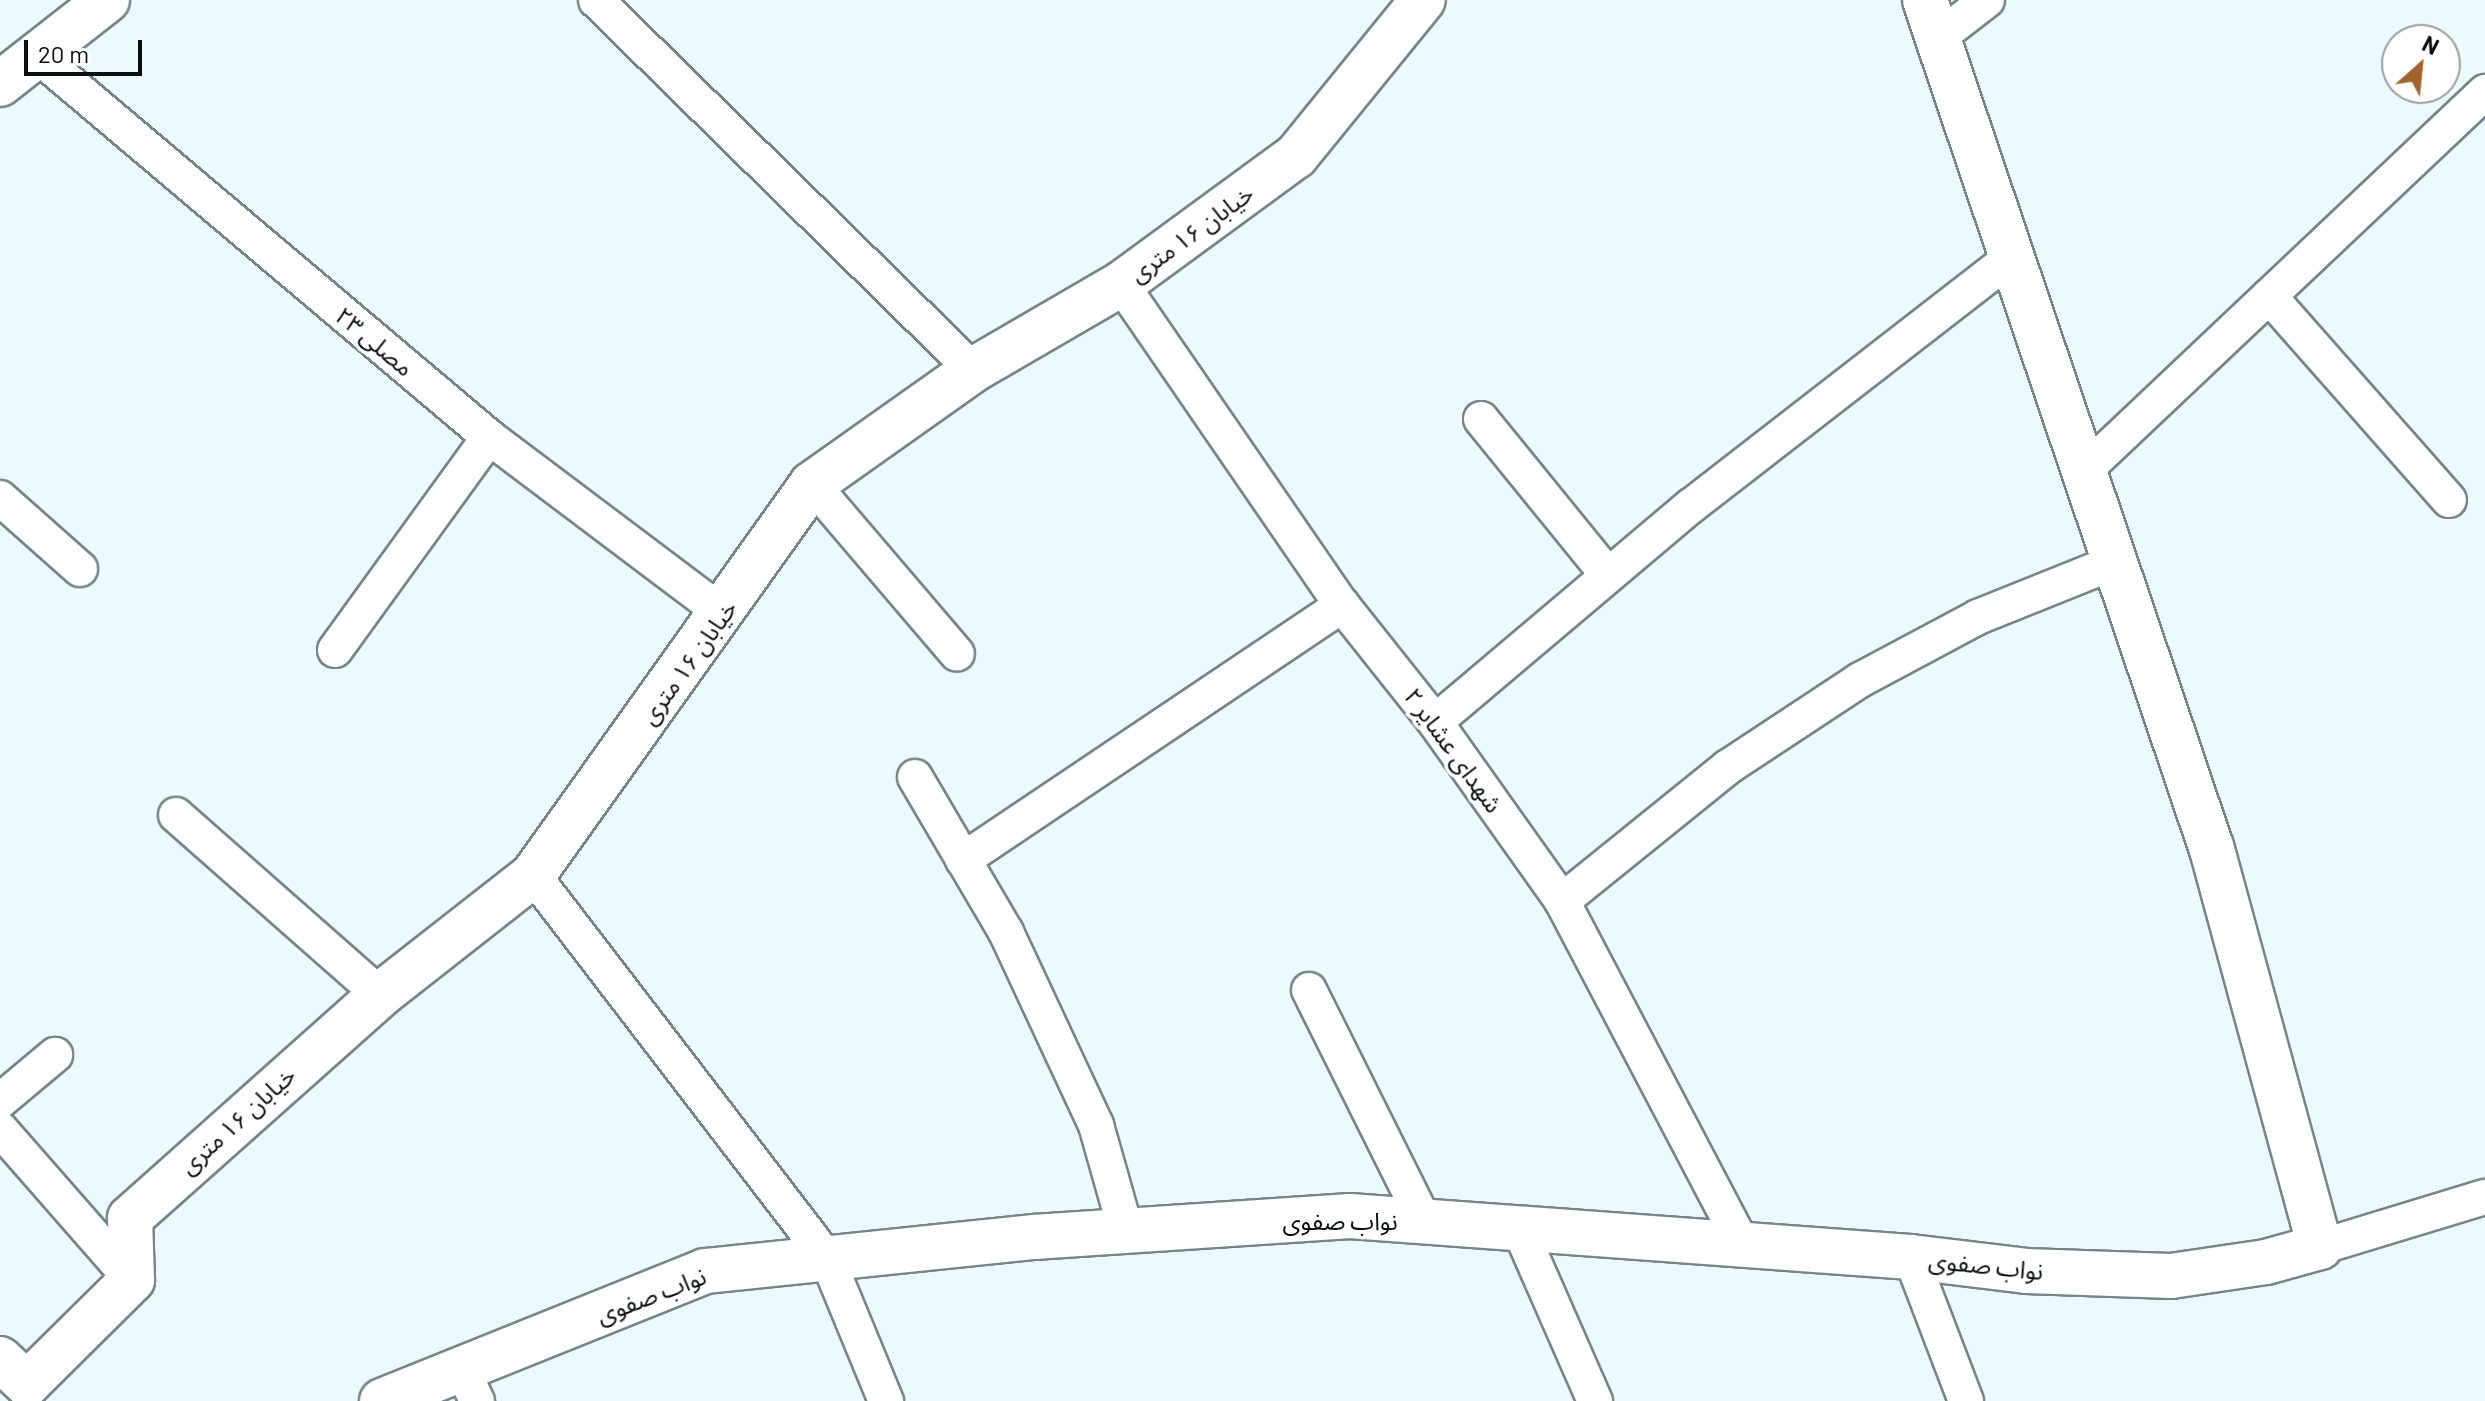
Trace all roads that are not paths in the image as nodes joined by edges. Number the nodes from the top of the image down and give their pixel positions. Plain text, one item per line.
1 (107, 0) edge
2 (596, 0) edge
3 (1423, 0) edge
4 (1987, 0) edge
5 (1932, 19) edge
6 (37, 55) junction
7 (0, 84) edge
8 (2485, 92) edge
9 (2012, 257) junction
10 (1121, 284) junction
11 (2269, 296) junction
12 (973, 370) junction
13 (1481, 419) dead end
14 (489, 437) junction
15 (2084, 471) junction
16 (812, 484) junction
17 (0, 498) edge
18 (2449, 500) dead end
19 (2115, 562) junction
20 (80, 569) dead end
21 (1608, 575) junction
22 (1342, 605) junction
23 (724, 614) junction
24 (335, 650) dead end
25 (957, 654) dead end
26 (1435, 722) junction
27 (915, 777) dead end
28 (176, 815) dead end
29 (963, 860) junction
30 (533, 875) junction
31 (1562, 901) junction
32 (1309, 990) dead end
33 (380, 995) junction
34 (55, 1055) dead end
35 (0, 1101) edge
36 (0, 1129) edge
37 (2485, 1197) edge
38 (1424, 1221) junction
39 (1519, 1228) junction
40 (1126, 1231) junction
41 (1742, 1244) junction
42 (2320, 1247) junction
43 (1911, 1257) junction
44 (827, 1258) junction
45 (132, 1280) junction
46 (23, 1381) edge
47 (470, 1386) edge
48 (382, 1401) edge
49 (886, 1401) edge
50 (1595, 1401) edge
51 (1966, 1401) edge

1 - 6 street
2 - 12 street
3 - 10 street, خیابان ۱۶ متری
4 - 5 street
5 - 9 street
6 - 7 street
6 - 14 street, مصلی ۲۳
8 - 11 street
9 - 15 street
9 - 21 street
10 - 12 street, خیابان ۱۶ متری
10 - 22 street, شهدای عشایر ۲
11 - 15 street
11 - 18 street
12 - 16 street, خیابان ۱۶ متری
13 - 21 street
14 - 23 street, مصلی ۲۳
14 - 24 street
15 - 19 street
16 - 23 street, خیابان ۱۶ متری
16 - 25 street
17 - 20 street
19 - 31 street
19 - 42 street
21 - 26 street
22 - 26 street, شهدای عشایر ۲
22 - 29 street
23 - 30 street, خیابان ۱۶ متری
26 - 31 street, شهدای عشایر ۲
27 - 29 street
28 - 33 street
29 - 40 street
30 - 33 street, خیابان ۱۶ متری
30 - 44 street
31 - 41 street, شهدای عشایر ۲
32 - 38 street
33 - 45 street, خیابان ۱۶ متری
34 - 35 street
36 - 45 street
37 - 42 street
38 - 39 street, نواب صفوی
38 - 40 street, نواب صفوی
39 - 41 street, نواب صفوی
39 - 50 street
40 - 44 street, نواب صفوی
41 - 43 street, نواب صفوی
42 - 43 street, نواب صفوی
43 - 51 street
44 - 47 street, نواب صفوی
44 - 49 street
45 - 46 street
47 - 48 street, نواب صفوی

